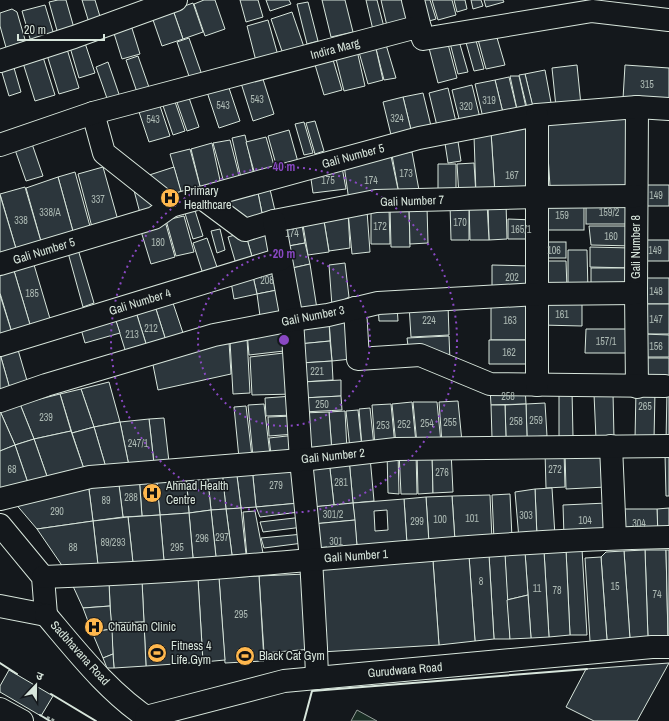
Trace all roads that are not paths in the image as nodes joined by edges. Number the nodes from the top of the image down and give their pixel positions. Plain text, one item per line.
1 (176, 0) edge
2 (413, 0) edge
3 (669, 20) edge
4 (420, 28) junction
5 (0, 61) edge
6 (637, 107) junction
7 (669, 109) edge
8 (93, 113) junction
9 (537, 115) junction
10 (0, 145) edge
11 (636, 196) junction
12 (537, 197) junction
13 (202, 198) junction
14 (172, 206) junction
15 (274, 221) junction
16 (281, 259) junction
17 (0, 264) edge
18 (636, 293) junction
19 (538, 294) junction
20 (356, 308) junction
21 (292, 320) junction
22 (0, 345) edge
23 (537, 386) junction
24 (665, 386) dead end
25 (637, 387) junction
26 (0, 402) edge
27 (611, 446) junction
28 (669, 446) edge
29 (301, 460) junction
30 (0, 499) edge
31 (0, 525) edge
32 (669, 537) edge
33 (615, 538) junction
34 (311, 559) junction
35 (43, 577) junction
36 (0, 606) edge
37 (46, 615) junction
38 (669, 647) edge
39 (317, 678) junction
40 (149, 719) edge

1 - 5 street
2 - 4 street
3 - 4 street
4 - 8 street, Indira Marg
6 - 7 street, Gali Number 5
6 - 9 street, Gali Number 5
6 - 11 street, Gali Number 8
8 - 10 street, Indira Marg
8 - 14 street
9 - 12 street
9 - 13 street, Gali Number 5
11 - 12 street, Gali Number 7
11 - 18 street, Gali Number 8
12 - 15 street, Gali Number 7
12 - 19 street
13 - 14 street, Gali Number 5
13 - 15 street, Gali Number 7
14 - 17 street, Gali Number 5
15 - 16 street
16 - 21 street
16 - 22 street, Gali Number 4
18 - 19 street, Gali Number 3
18 - 25 street, Gali Number 8
19 - 20 street, Gali Number 3
19 - 23 street
20 - 21 street, Gali Number 3
20 - 23 street
21 - 26 street, Gali Number 3
21 - 29 street
23 - 25 street
24 - 25 street
27 - 28 street, Gali Number 2
27 - 29 street, Gali Number 2
27 - 33 street
29 - 30 street, Gali Number 2
29 - 34 street
31 - 35 street
32 - 33 street, Gali Number 1
33 - 34 street, Gali Number 1
34 - 35 street, Gali Number 1
34 - 39 street
35 - 37 street
36 - 37 street
37 - 40 street, Sadbhavana Road
38 - 39 street, Gurudwara Road
39 - 40 street, Gurudwara Road

